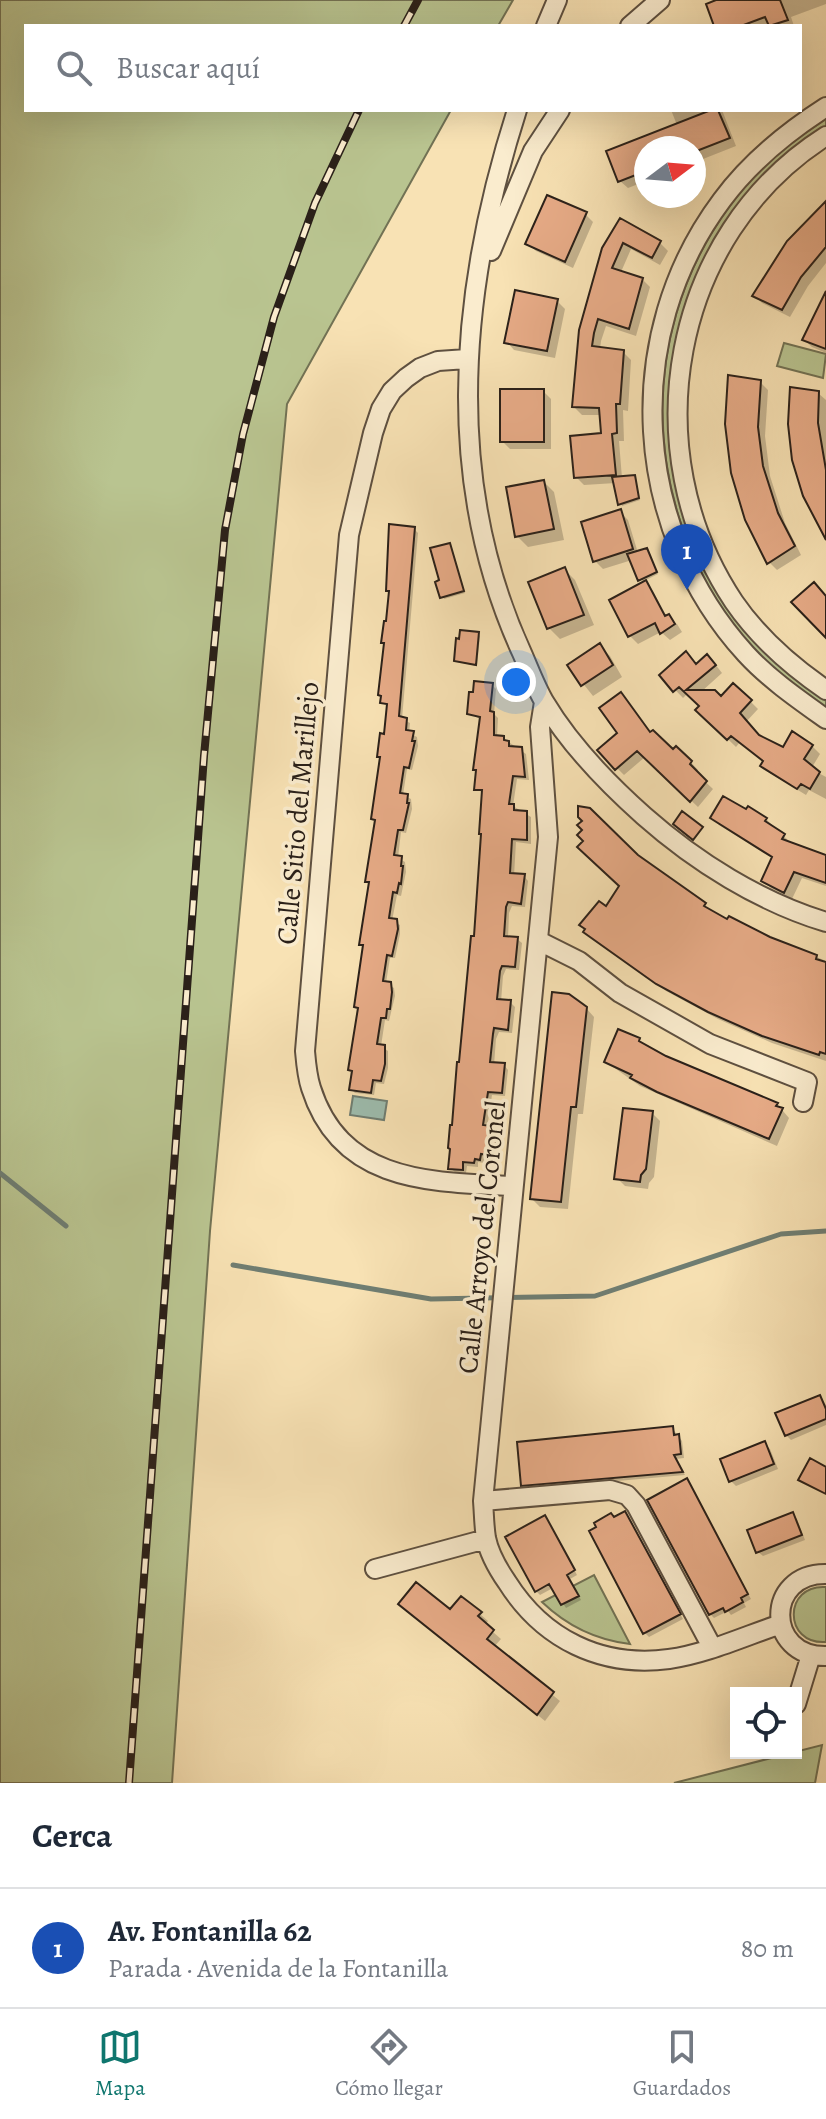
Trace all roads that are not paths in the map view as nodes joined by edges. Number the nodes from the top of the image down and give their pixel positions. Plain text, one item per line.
1 (557, 0) edge
2 (660, 0) edge
3 (547, 24) edge
4 (632, 24) edge
5 (826, 107) edge
6 (516, 112) edge
7 (559, 112) edge
8 (826, 136) edge
9 (475, 295) junction
10 (467, 359) junction
11 (826, 690) edge
12 (544, 702) junction
13 (826, 719) edge
14 (826, 922) edge
15 (539, 941) junction
16 (803, 1102) dead end
17 (513, 1186) junction
18 (483, 1501) junction
19 (486, 1539) junction
20 (375, 1569) dead end
21 (826, 1574) edge
22 (781, 1624) junction
23 (712, 1647) junction
24 (818, 1655) edge
25 (802, 1691) edge

1 - 3 street
2 - 4 street
5 - 13 street
6 - 9 street
7 - 9 street
8 - 11 street
9 - 10 street
10 - 12 street
10 - 17 street, Calle Sitio del Marillejo
12 - 14 street
12 - 15 street, Calle Arroyo del Coronel
15 - 16 street
15 - 17 street, Calle Arroyo del Coronel
17 - 18 street, Calle Arroyo del Coronel
18 - 19 street, Calle Arroyo del Coronel
18 - 23 street
19 - 20 street
19 - 23 street, Calle Arroyo del Coronel
21 - 22 street
22 - 23 street, Calle Arroyo del Coronel
22 - 24 street
24 - 25 street

